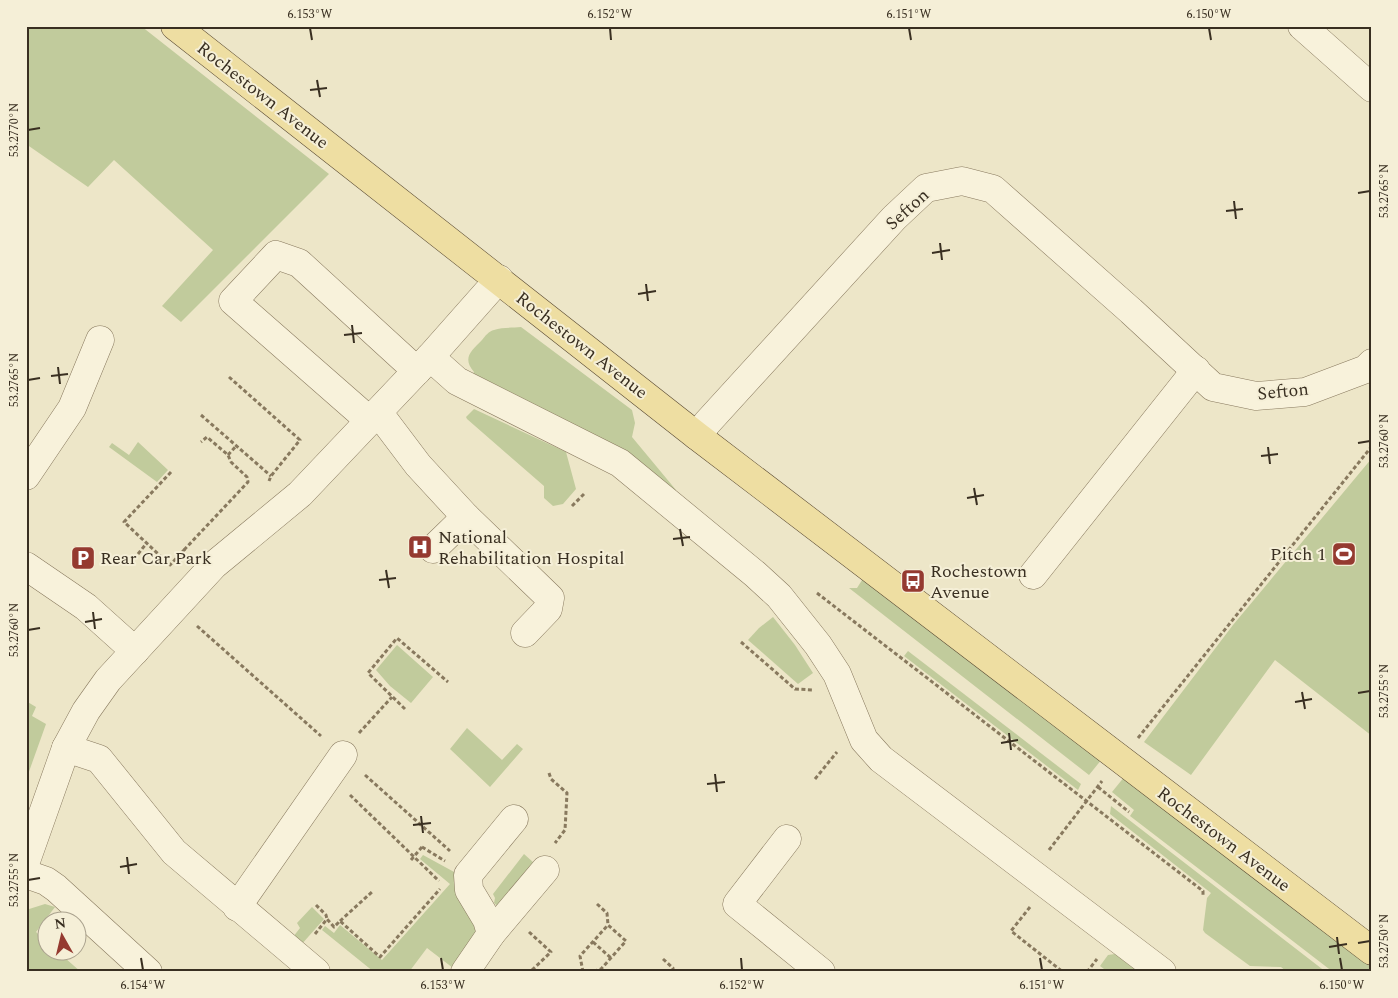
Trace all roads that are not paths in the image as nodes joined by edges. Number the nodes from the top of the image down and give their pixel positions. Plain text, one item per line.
1 (175, 26) edge
2 (1302, 26) edge
3 (1372, 88) edge
4 (499, 280) junction
5 (100, 340) dead end
6 (1372, 363) edge
7 (424, 364) junction
8 (1196, 370) junction
9 (374, 416) junction
10 (698, 436) junction
11 (26, 476) edge
12 (466, 516) junction
13 (432, 549) dead end
14 (26, 566) edge
15 (1032, 575) dead end
16 (525, 633) dead end
17 (135, 651) junction
18 (66, 748) junction
19 (343, 755) road end
20 (514, 819) dead end
21 (787, 838) dead end
22 (26, 861) edge
23 (545, 870) dead end
24 (26, 874) edge
25 (237, 907) junction
26 (492, 934) junction
27 (1372, 951) edge
28 (316, 967) edge
29 (148, 972) edge
30 (465, 972) edge
31 (821, 972) edge
32 (1162, 972) edge

1 - 4 main road, Rochestown Avenue
2 - 3 street
4 - 7 street
4 - 10 main road, Rochestown Avenue
5 - 11 street
6 - 8 street, Sefton
7 - 9 street
7 - 9 street
7 - 32 street
8 - 10 street, Sefton
8 - 15 street
9 - 12 street
9 - 17 street
10 - 27 main road, Rochestown Avenue
12 - 13 street
12 - 16 street
14 - 17 street
17 - 18 street
18 - 22 street
18 - 25 street
19 - 25 street
20 - 26 street
21 - 31 street
23 - 26 street
24 - 29 street
25 - 28 street
26 - 30 street

